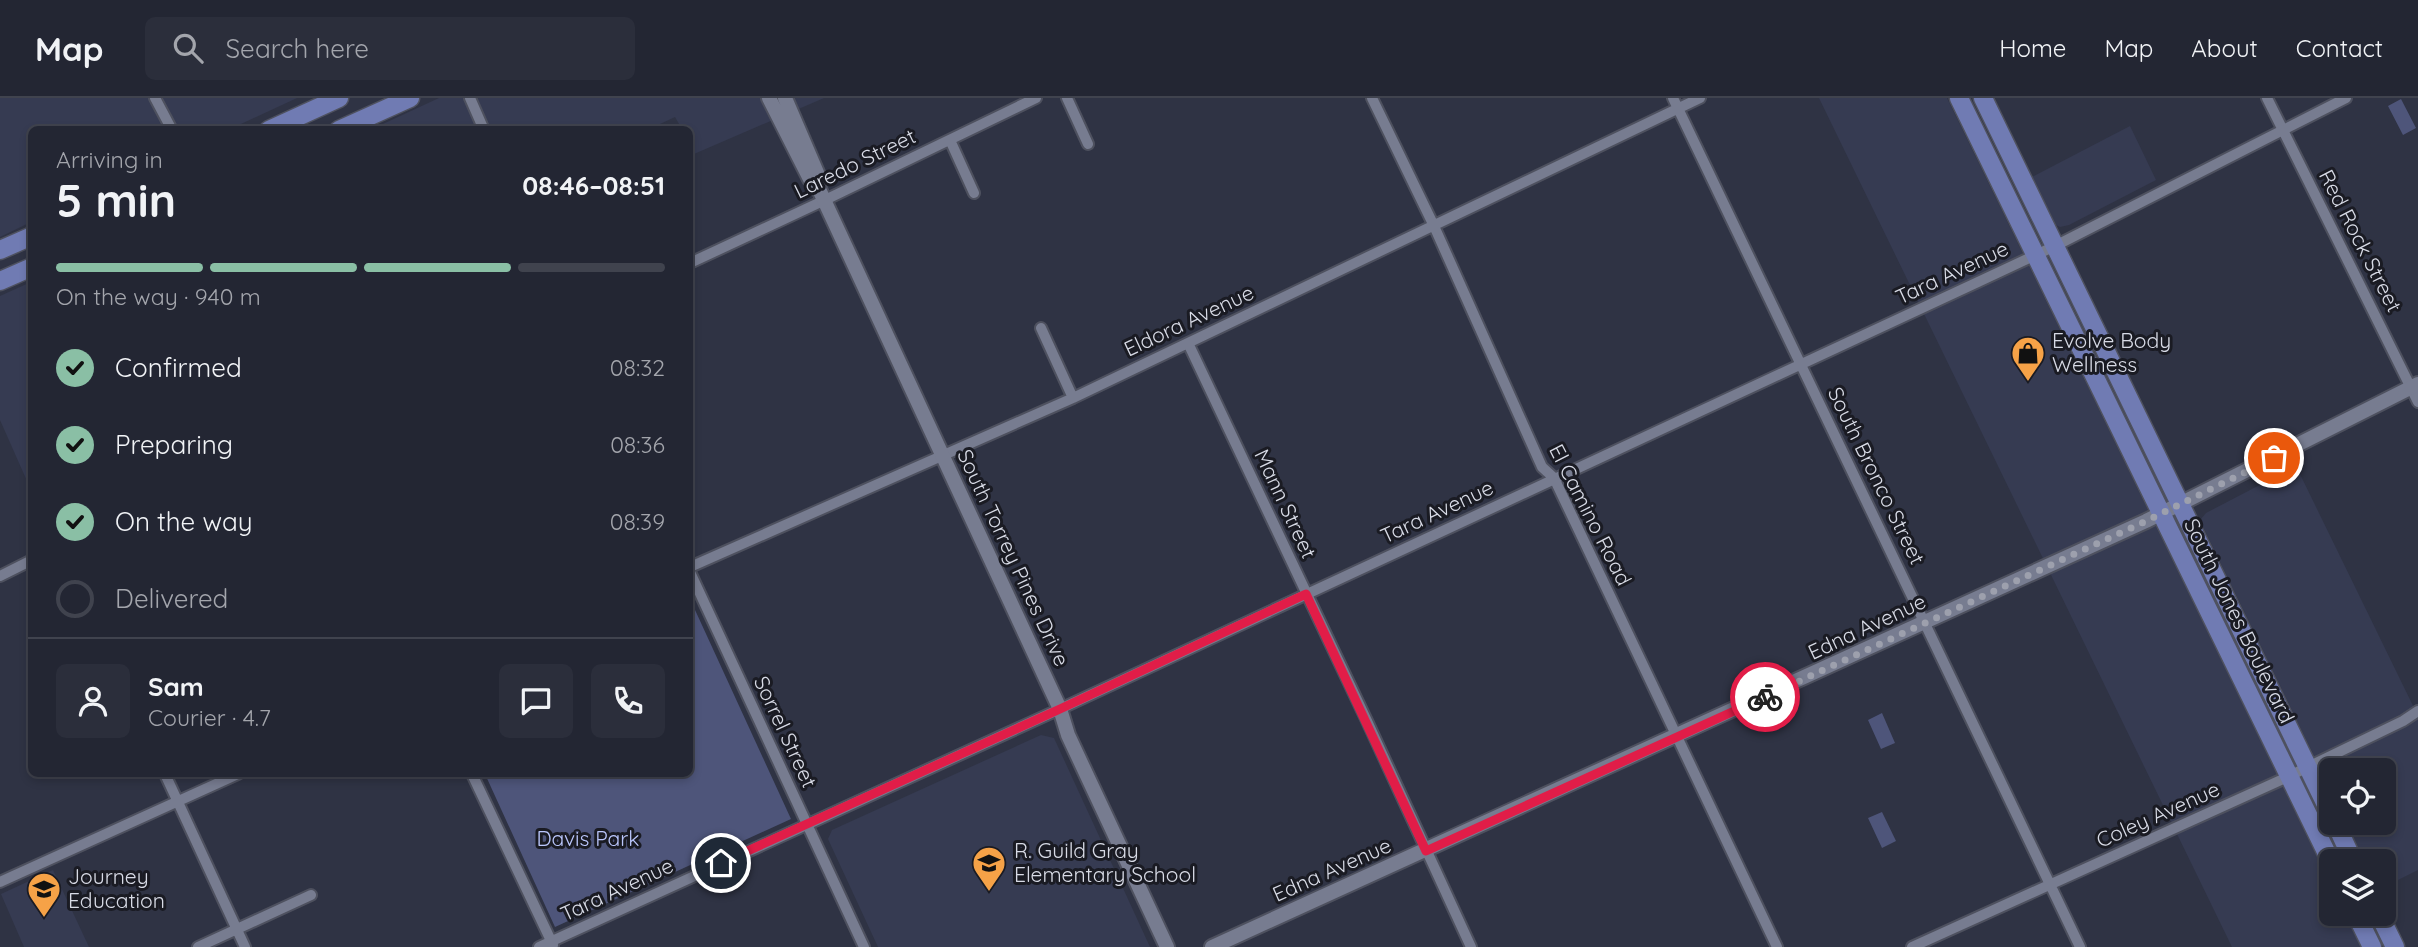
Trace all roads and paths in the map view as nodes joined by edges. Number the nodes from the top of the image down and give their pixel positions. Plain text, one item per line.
1 (155, 98) edge
2 (339, 98) edge
3 (410, 98) edge
4 (470, 98) edge
5 (769, 98) edge
6 (1035, 98) edge
7 (1067, 98) edge
8 (1372, 98) edge
9 (1700, 98) edge
10 (1959, 98) edge
11 (1983, 98) edge
12 (2267, 98) edge
13 (2346, 98) edge
14 (788, 102) edge
15 (1676, 103) edge
16 (776, 113) junction
17 (170, 126) edge
18 (278, 126) edge
19 (348, 126) edge
20 (482, 126) edge
21 (2283, 130) junction
22 (950, 140) junction
23 (1088, 144) dead end
24 (974, 193) dead end
25 (821, 194) junction
26 (1434, 226) junction
27 (28, 238) edge
28 (2055, 246) junction
29 (4, 250) edge
30 (2035, 255) junction
31 (693, 261) edge
32 (28, 269) edge
33 (0, 281) edge
34 (1041, 328) dead end
35 (1188, 343) junction
36 (1801, 365) junction
37 (2415, 386) edge
38 (1073, 398) junction
39 (2418, 402) edge
40 (943, 455) junction
41 (1554, 478) junction
42 (2179, 505) junction
43 (2161, 514) junction
44 (28, 562) edge
45 (693, 568) edge
46 (0, 576) edge
47 (693, 576) edge
48 (1306, 594) junction
49 (1926, 623) junction
50 (1060, 709) junction
51 (2418, 711) edge
52 (1677, 737) junction
53 (2307, 767) junction
54 (2289, 776) junction
55 (166, 777) edge
56 (232, 777) edge
57 (473, 777) edge
58 (2319, 791) edge
59 (178, 802) junction
60 (807, 824) junction
61 (2325, 849) edge
62 (1426, 851) junction
63 (0, 882) edge
64 (2050, 885) junction
65 (311, 895) dead end
66 (2362, 926) edge
67 (2385, 926) edge
68 (237, 929) junction
69 (552, 944) edge
70 (198, 947) edge
71 (245, 947) edge
72 (538, 947) edge
73 (864, 947) edge
74 (1167, 947) edge
75 (1212, 947) edge
76 (1471, 947) edge
77 (1777, 947) edge
78 (1912, 947) edge
79 (2080, 947) edge
80 (2372, 947) edge
81 (2395, 947) edge

1 - 17 street
2 - 18 main road
3 - 19 main road
4 - 20 street
5 - 16 street, South Torrey Pines Drive
6 - 22 street, Laredo Street
7 - 23 street
8 - 26 street, El Camino Road
9 - 15 street, Eldora Avenue
10 - 30 main road, South Jones Boulevard
11 - 28 main road, South Jones Boulevard
12 - 21 street, Red Rock Street
13 - 21 street, Tara Avenue
14 - 16 street
14 - 25 street, South Torrey Pines Drive
15 - 26 street, Eldora Avenue
15 - 36 street, South Bronco Street
16 - 25 street, South Torrey Pines Drive
21 - 28 street, Tara Avenue
21 - 37 street, Red Rock Street
22 - 24 street
22 - 25 street, Laredo Street
25 - 31 street, Laredo Street
25 - 40 street, South Torrey Pines Drive
26 - 35 street, Eldora Avenue
26 - 41 street, El Camino Road
27 - 29 main road
28 - 30 street, Tara Avenue
28 - 42 main road, South Jones Boulevard
30 - 36 street, Tara Avenue
30 - 43 main road, South Jones Boulevard
32 - 33 main road
34 - 38 street
35 - 38 street, Eldora Avenue
35 - 48 street, Mann Street
36 - 41 street, Tara Avenue
36 - 49 street, South Bronco Street
37 - 39 street, Red Rock Street
37 - 42 street, Edna Avenue
38 - 40 street, Eldora Avenue
40 - 45 street, Eldora Avenue
40 - 50 street, South Torrey Pines Drive
41 - 48 street, Tara Avenue
41 - 52 street, El Camino Road
42 - 43 street, Edna Avenue
42 - 53 main road, South Jones Boulevard
43 - 49 street, Edna Avenue
43 - 54 main road, South Jones Boulevard
44 - 46 street
47 - 60 street, Sorrel Street
48 - 50 street, Tara Avenue
48 - 62 street, Mann Street
49 - 52 street, Edna Avenue
49 - 64 street, South Bronco Street
50 - 60 street, Tara Avenue
50 - 74 street, South Torrey Pines Drive
51 - 53 street, Coley Avenue
52 - 62 street, Edna Avenue
52 - 77 street, El Camino Road
53 - 54 street, Coley Avenue
53 - 58 main road, South Jones Boulevard
54 - 61 main road, South Jones Boulevard
54 - 64 street, Coley Avenue
55 - 59 street
56 - 59 street
57 - 69 street
59 - 63 street
59 - 68 street
60 - 69 street, Tara Avenue
60 - 73 street, Sorrel Street
62 - 75 street, Edna Avenue
62 - 76 street, Mann Street
64 - 78 street, Coley Avenue
64 - 79 street, South Bronco Street
65 - 68 street
66 - 80 main road
67 - 81 main road
68 - 70 street
68 - 71 street
69 - 72 street, Tara Avenue

